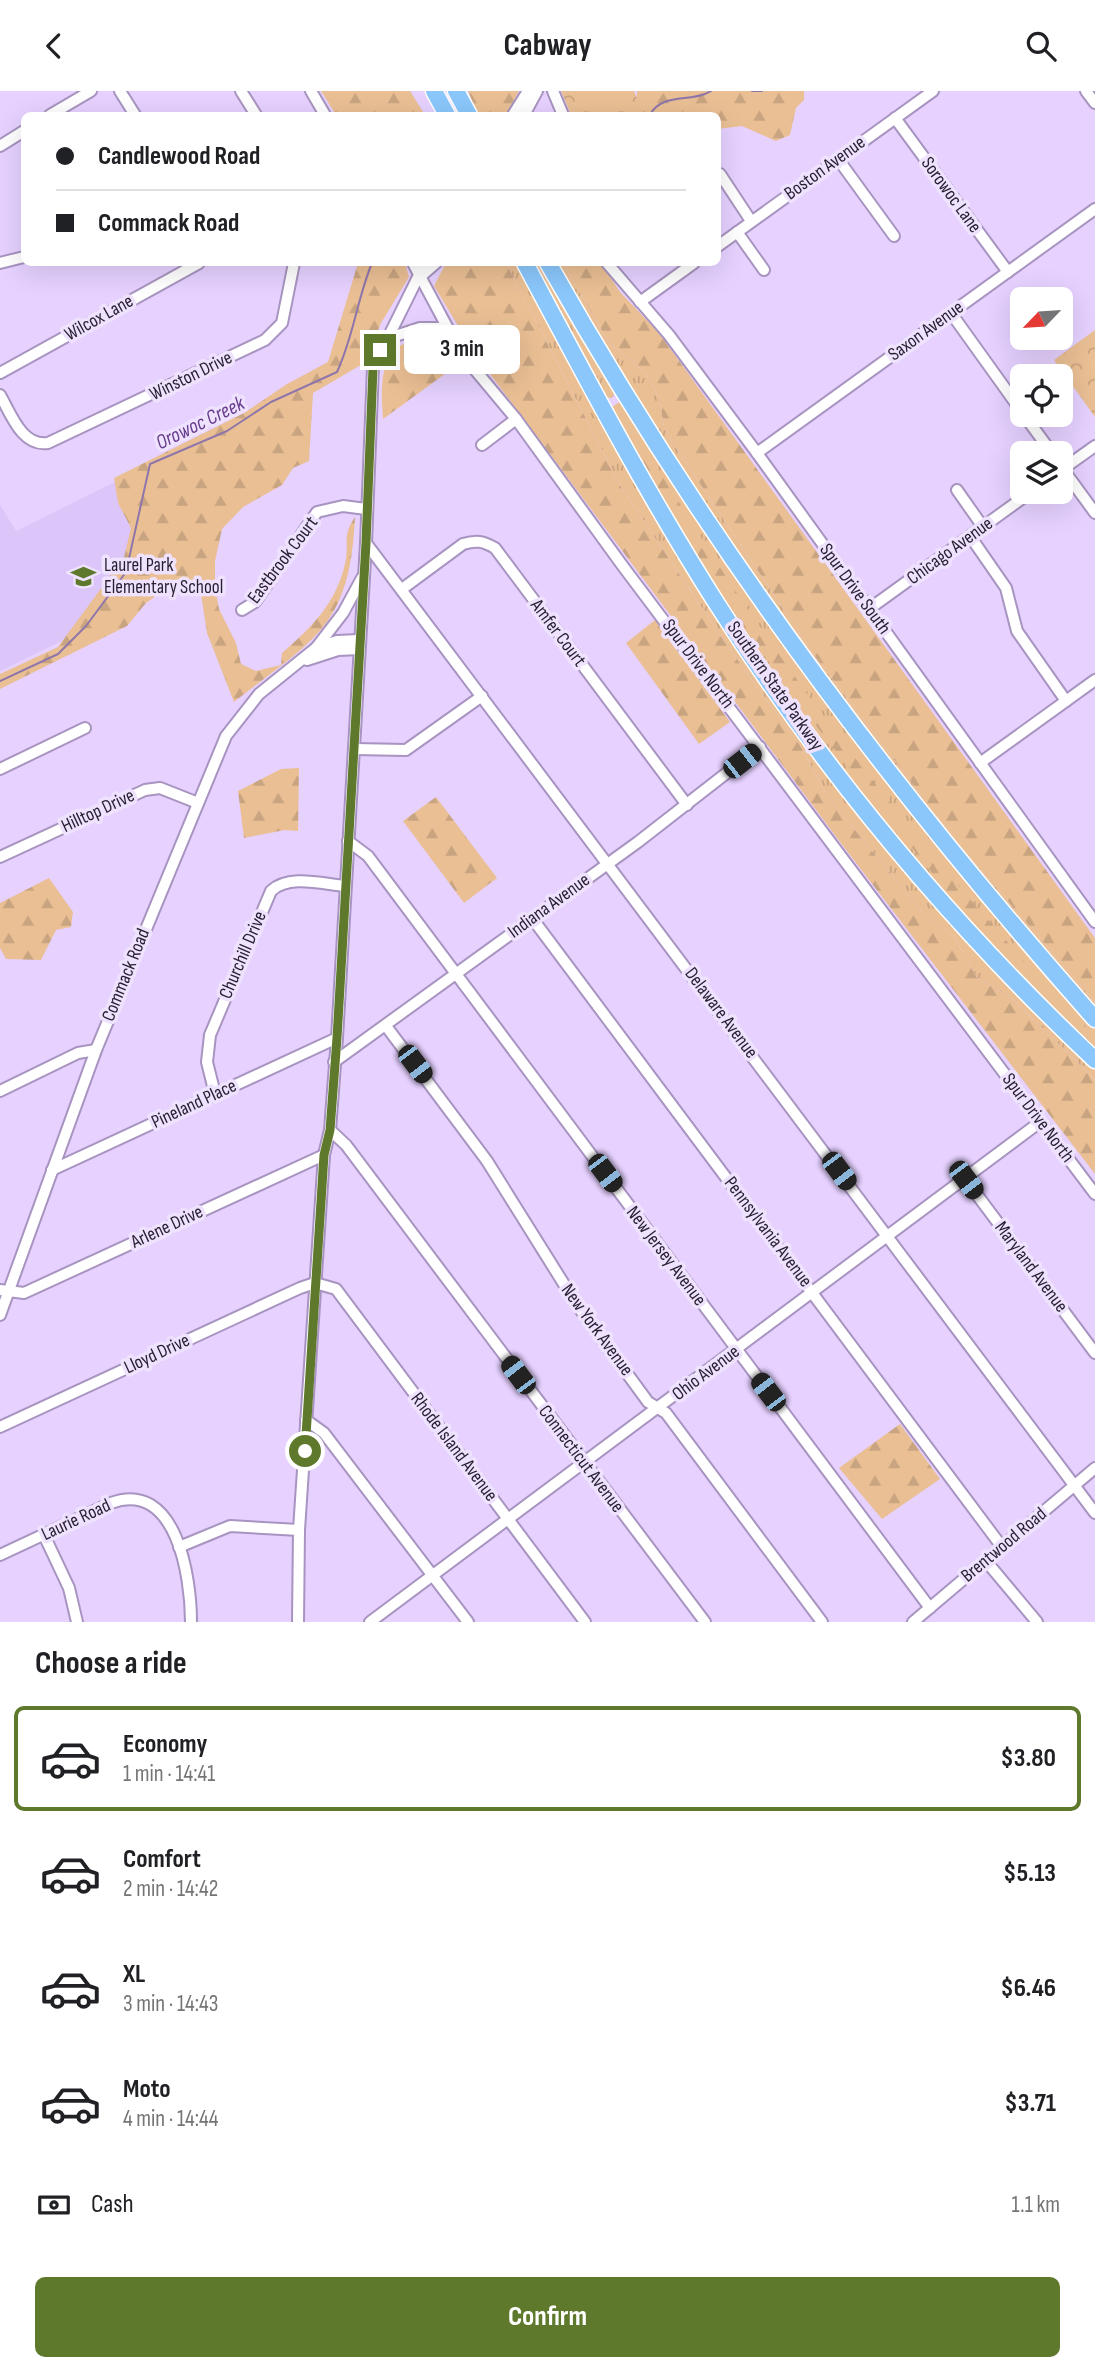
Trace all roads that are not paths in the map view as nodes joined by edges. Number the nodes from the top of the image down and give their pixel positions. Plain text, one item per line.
1 (89, 91) edge
2 (120, 91) edge
3 (241, 91) edge
4 (311, 91) edge
5 (434, 91) edge
6 (456, 91) edge
7 (528, 91) edge
8 (537, 91) edge
9 (553, 91) edge
10 (933, 91) edge
11 (1086, 91) edge
12 (1095, 103) edge
13 (55, 112) edge
14 (133, 112) edge
15 (254, 112) edge
16 (323, 112) edge
17 (445, 112) edge
18 (467, 112) edge
19 (515, 112) edge
20 (526, 112) edge
21 (562, 112) edge
22 (895, 118) junction
23 (21, 133) edge
24 (0, 146) edge
25 (838, 159) junction
26 (721, 176) edge
27 (1095, 209) edge
28 (751, 221) junction
29 (737, 232) junction
30 (894, 236) dead end
31 (721, 244) edge
32 (21, 259) edge
33 (0, 263) edge
34 (194, 266) edge
35 (293, 266) edge
36 (415, 266) edge
37 (424, 266) edge
38 (433, 266) edge
39 (527, 266) edge
40 (550, 266) edge
41 (610, 266) edge
42 (690, 266) edge
43 (764, 270) dead end
44 (1007, 272) junction
45 (419, 278) junction
46 (640, 302) junction
47 (951, 313) junction
48 (446, 328) junction
49 (389, 338) junction
50 (0, 373) edge
51 (0, 395) edge
52 (1010, 396) edge
53 (516, 419) junction
54 (482, 445) dead end
55 (1095, 446) edge
56 (757, 453) junction
57 (1073, 461) edge
58 (1073, 485) edge
59 (957, 490) dead end
60 (1015, 504) edge
61 (366, 509) junction
62 (1095, 513) edge
63 (983, 527) junction
64 (970, 536) junction
65 (366, 543) junction
66 (364, 576) junction
67 (402, 589) junction
68 (869, 609) junction
69 (242, 610) dead end
70 (359, 645) junction
71 (316, 648) junction
72 (300, 663) junction
73 (1095, 680) edge
74 (482, 696) junction
75 (1066, 701) junction
76 (85, 728) dead end
77 (760, 747) junction
78 (354, 749) junction
79 (980, 763) junction
80 (0, 769) edge
81 (198, 803) junction
82 (687, 805) junction
83 (348, 841) junction
84 (0, 857) edge
85 (608, 863) junction
86 (345, 886) junction
87 (532, 918) junction
88 (1094, 918) edge
89 (456, 975) junction
90 (1095, 1019) edge
91 (386, 1026) junction
92 (337, 1038) junction
93 (96, 1050) junction
94 (1095, 1061) edge
95 (334, 1062) junction
96 (0, 1091) edge
97 (215, 1094) junction
98 (1040, 1122) junction
99 (330, 1130) junction
100 (324, 1155) junction
101 (52, 1170) junction
102 (966, 1180) junction
103 (1095, 1194) edge
104 (889, 1237) junction
105 (316, 1283) junction
106 (4, 1292) edge
107 (814, 1293) junction
108 (0, 1315) edge
109 (737, 1350) junction
110 (1095, 1353) edge
111 (658, 1408) junction
112 (306, 1420) junction
113 (0, 1427) edge
114 (584, 1463) junction
115 (1095, 1468) edge
116 (1074, 1485) junction
117 (1095, 1513) edge
118 (508, 1519) junction
119 (299, 1530) junction
120 (44, 1535) junction
121 (180, 1547) junction
122 (1002, 1547) junction
123 (0, 1555) edge
124 (986, 1561) junction
125 (433, 1575) junction
126 (930, 1608) junction
127 (77, 1622) edge
128 (191, 1622) edge
129 (298, 1622) edge
130 (370, 1622) edge
131 (468, 1622) edge
132 (585, 1622) edge
133 (705, 1622) edge
134 (822, 1622) edge
135 (913, 1622) edge
136 (1037, 1622) edge

1 - 13 street
2 - 14 street
3 - 15 street
4 - 16 street
5 - 17 highway
6 - 18 highway
7 - 19 street
8 - 20 street
9 - 21 street
10 - 22 street, Boston Avenue
11 - 12 street
22 - 25 street, Boston Avenue
22 - 44 street, Sorowoc Lane
23 - 24 street
25 - 28 street, Boston Avenue
25 - 30 street
26 - 28 street
27 - 44 street, Saxon Avenue
28 - 29 street, Boston Avenue
29 - 31 street, Boston Avenue
29 - 43 street
32 - 33 street
34 - 50 street, Wilcox Lane
35 - 51 street, Winston Drive
36 - 45 street, Spur Drive North
37 - 45 street
38 - 45 street
39 - 94 highway, Southern State Parkway
40 - 90 highway, Southern State Parkway
41 - 46 street, Spur Drive South
42 - 46 street
44 - 47 street, Saxon Avenue
45 - 48 street, Spur Drive North
45 - 49 street
46 - 56 street, Spur Drive South
47 - 52 street
47 - 56 street, Saxon Avenue
48 - 49 street
48 - 53 street, Spur Drive North
49 - 61 street
53 - 54 street
53 - 77 street, Spur Drive North
55 - 57 street
56 - 68 street, Spur Drive South
58 - 62 street
59 - 63 street
60 - 63 street, Chicago Avenue
61 - 65 street
61 - 69 street, Eastbrook Court
63 - 64 street, Chicago Avenue
64 - 68 street, Chicago Avenue
64 - 75 street
65 - 66 street
65 - 67 street, Delaware Avenue
66 - 70 street
66 - 71 street, Commack Road
67 - 74 street, Delaware Avenue
67 - 82 street, Amfer Court
68 - 79 street, Spur Drive South
70 - 71 street
70 - 72 street, Commack Road
70 - 78 street
71 - 72 street, Commack Road
72 - 81 street, Commack Road
73 - 75 street
74 - 78 street
74 - 85 street, Delaware Avenue
75 - 79 street
76 - 80 street
77 - 82 street, Indiana Avenue
77 - 98 street, Spur Drive North
78 - 83 street
79 - 88 street, Spur Drive South
81 - 84 street, Hilltop Drive
81 - 93 street, Commack Road
82 - 85 street, Indiana Avenue
83 - 86 street
83 - 89 street, New Jersey Avenue
85 - 87 street, Indiana Avenue
85 - 104 street, Delaware Avenue
86 - 92 street
86 - 97 street, Churchill Drive
87 - 89 street, Indiana Avenue
87 - 107 street, Pennsylvania Avenue
89 - 91 street, Indiana Avenue
89 - 109 street, New Jersey Avenue
91 - 95 street, Indiana Avenue
91 - 111 street, New York Avenue
92 - 95 street
92 - 97 street, Pineland Place
93 - 96 street
93 - 101 street, Commack Road
95 - 99 street
97 - 101 street, Pineland Place
98 - 102 street, Ohio Avenue
98 - 103 street, Spur Drive North
99 - 100 street
99 - 114 street, Connecticut Avenue
100 - 105 street
100 - 106 street, Arlene Drive
101 - 106 street, Commack Road
102 - 104 street, Ohio Avenue
102 - 110 street, Maryland Avenue
104 - 107 street, Ohio Avenue
104 - 116 street, Delaware Avenue
105 - 112 street
105 - 113 street, Lloyd Drive
105 - 118 street, Rhode Island Avenue
106 - 108 street, Commack Road
107 - 109 street, Ohio Avenue
107 - 122 street, Pennsylvania Avenue
109 - 111 street, Ohio Avenue
109 - 126 street, New Jersey Avenue
111 - 114 street, Ohio Avenue
111 - 134 street, New York Avenue
112 - 119 street
112 - 125 street
114 - 118 street, Ohio Avenue
114 - 133 street, Connecticut Avenue
115 - 116 street, Brentwood Road
116 - 117 street, Delaware Avenue
116 - 122 street, Brentwood Road
118 - 125 street, Ohio Avenue
118 - 132 street, Rhode Island Avenue
119 - 121 street
119 - 129 street
120 - 121 street, Laurie Road
120 - 123 street, Laurie Road
120 - 127 street
121 - 128 street, Laurie Road
122 - 124 street, Brentwood Road
124 - 126 street, Brentwood Road
124 - 136 street
125 - 130 street, Ohio Avenue
125 - 131 street
126 - 135 street, Brentwood Road

